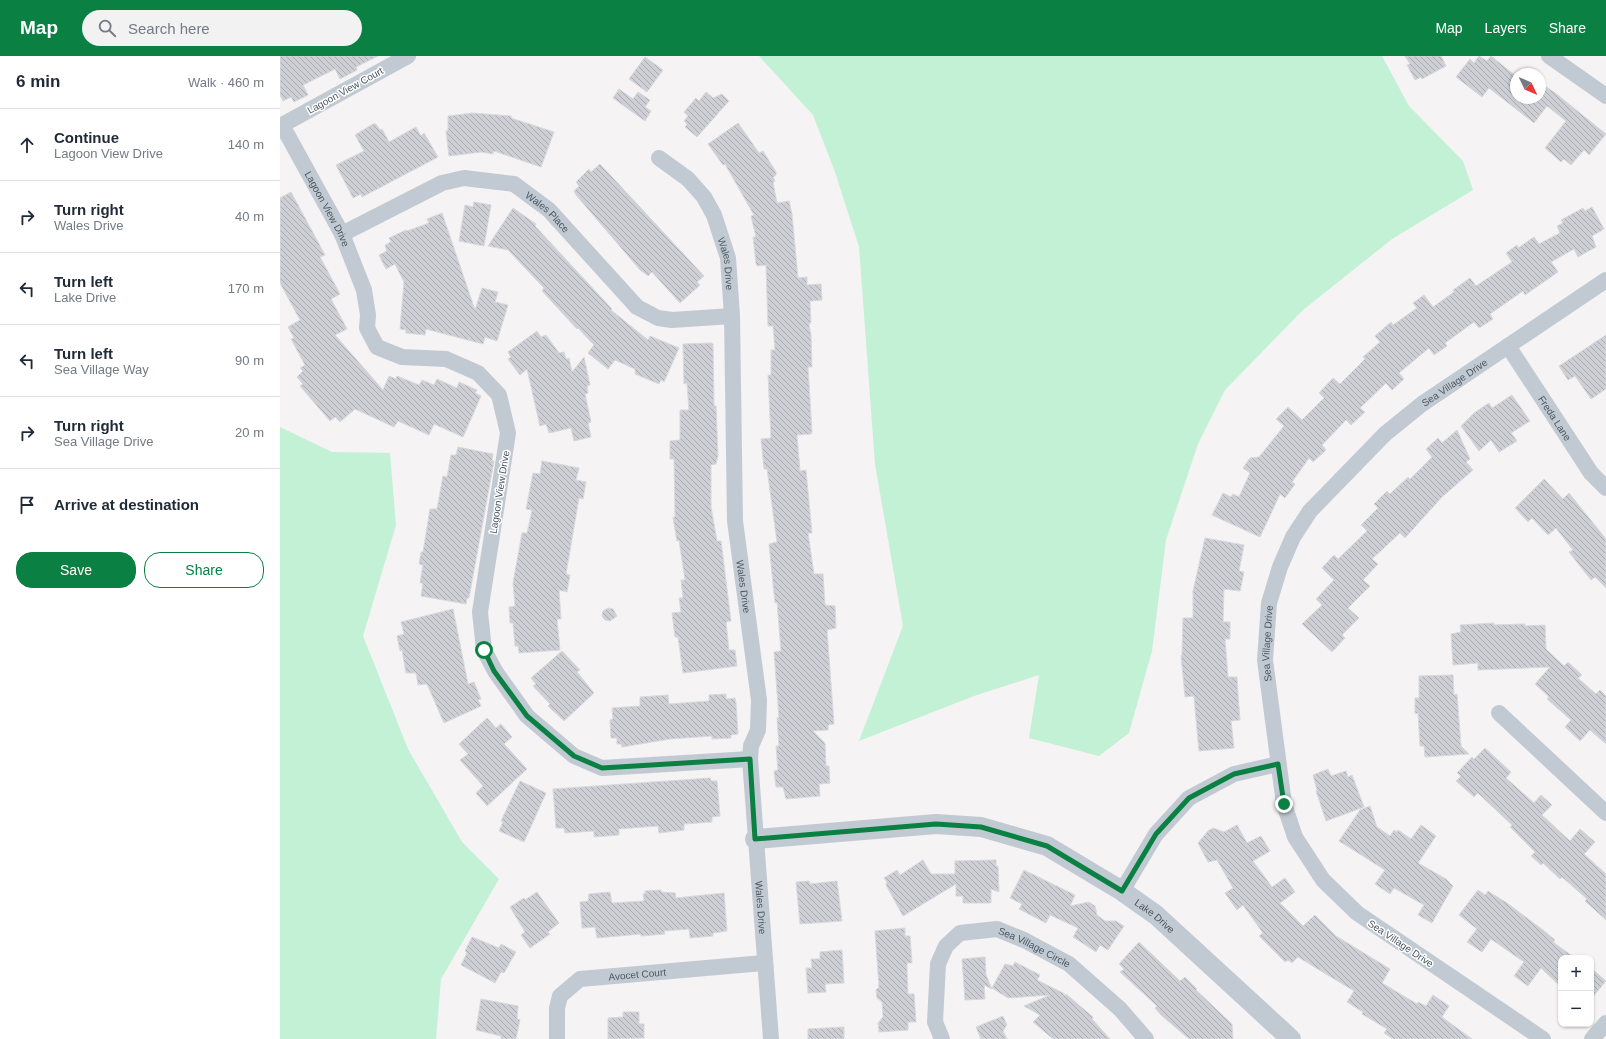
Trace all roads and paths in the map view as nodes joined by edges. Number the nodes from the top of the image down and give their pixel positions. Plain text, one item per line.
1 (408, 56) edge
2 (1549, 56) edge
3 (1606, 96) edge
4 (282, 125) joint
5 (659, 158) dead end
6 (342, 234) junction
7 (1606, 280) edge
8 (732, 316) junction
9 (1508, 346) junction
10 (1606, 488) edge
11 (1499, 713) dead end
12 (750, 759) junction
13 (1278, 764) junction
14 (1606, 813) edge
15 (755, 839) junction
16 (1122, 891) junction
17 (764, 963) junction
18 (1606, 1023) edge
19 (557, 1039) edge
20 (771, 1039) edge
21 (942, 1039) edge
22 (1146, 1039) edge
23 (1291, 1039) edge
24 (1543, 1039) edge
25 (1592, 1039) edge

1 - 4 street, Lagoon View Court
2 - 3 street
4 - 6 street, Lagoon View Drive
5 - 8 street, Wales Drive
6 - 8 street, Wales Place
6 - 12 street, Lagoon View Drive
7 - 9 street, Sea Village Drive
8 - 12 street, Wales Drive
9 - 10 street, Freda Lane
9 - 13 street, Sea Village Drive
11 - 14 street
12 - 15 street, Wales Drive
13 - 16 street
13 - 24 street, Sea Village Drive
15 - 16 street, Lake Drive
15 - 17 street, Wales Drive
16 - 23 street, Lake Drive
17 - 19 street, Avocet Court
17 - 20 street, Wales Drive
18 - 25 street
21 - 22 street, Sea Village Circle

